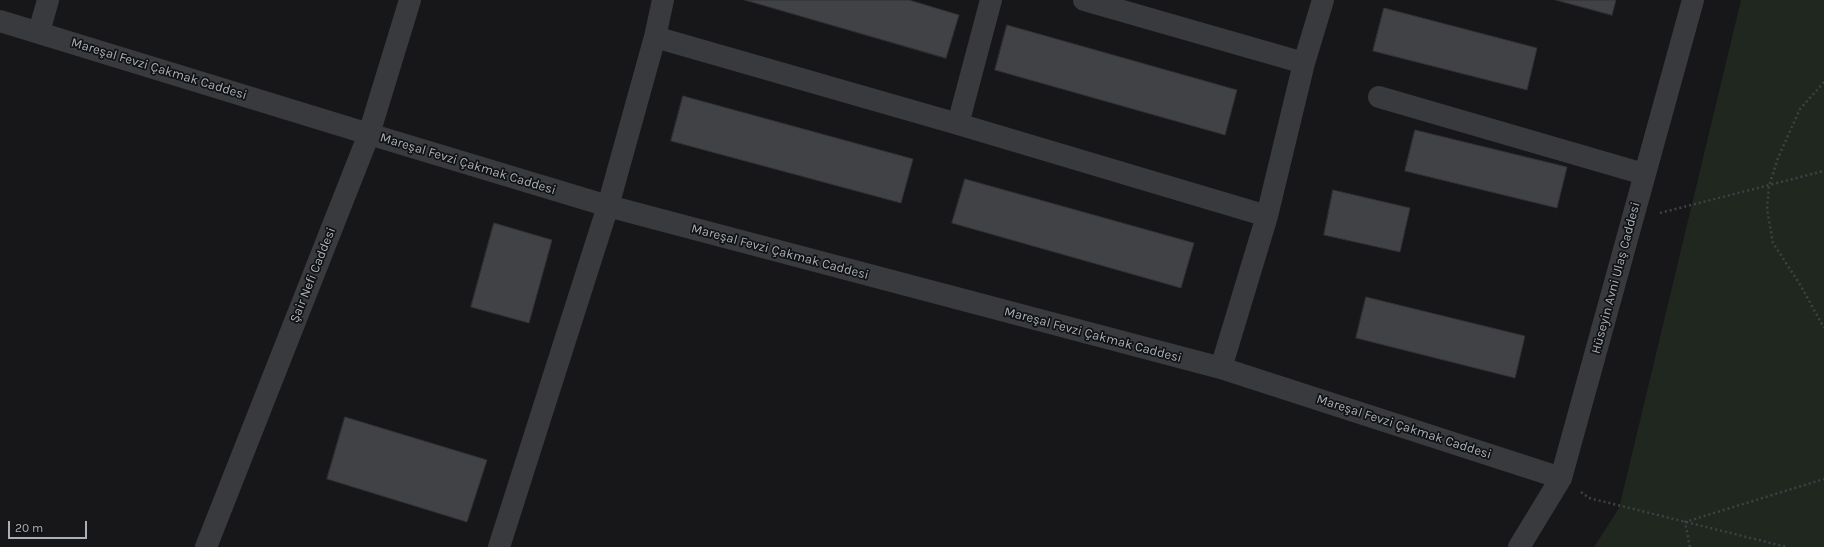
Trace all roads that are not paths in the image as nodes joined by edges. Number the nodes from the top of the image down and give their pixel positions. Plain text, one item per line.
1 (48, 0) edge
2 (410, 0) edge
3 (662, 0) edge
4 (991, 0) edge
5 (1084, 0) edge
6 (1323, 0) edge
7 (1693, 0) edge
8 (0, 21) edge
9 (39, 32) junction
10 (655, 37) junction
11 (1304, 64) junction
12 (1379, 97) dead end
13 (958, 124) junction
14 (369, 134) junction
15 (1644, 174) junction
16 (608, 206) junction
17 (1267, 216) junction
18 (1221, 368) junction
19 (1561, 478) junction
20 (206, 547) edge
21 (499, 547) edge
22 (1519, 547) edge

1 - 9 street
2 - 14 street, Şair Nefi Caddesi
3 - 10 street
4 - 13 street
5 - 11 street
6 - 11 street
7 - 15 street, Hüseyin Avni Ulaş Caddesi
8 - 9 street, Mareşal Fevzi Çakmak Caddesi
9 - 14 street, Mareşal Fevzi Çakmak Caddesi
10 - 13 street
10 - 16 street
11 - 17 street
12 - 15 street
13 - 17 street
14 - 16 street, Mareşal Fevzi Çakmak Caddesi
14 - 20 street, Şair Nefi Caddesi
15 - 19 street, Hüseyin Avni Ulaş Caddesi
16 - 18 street, Mareşal Fevzi Çakmak Caddesi
16 - 21 street
17 - 18 street
18 - 19 street, Mareşal Fevzi Çakmak Caddesi
19 - 22 street, Hüseyin Avni Ulaş Caddesi

